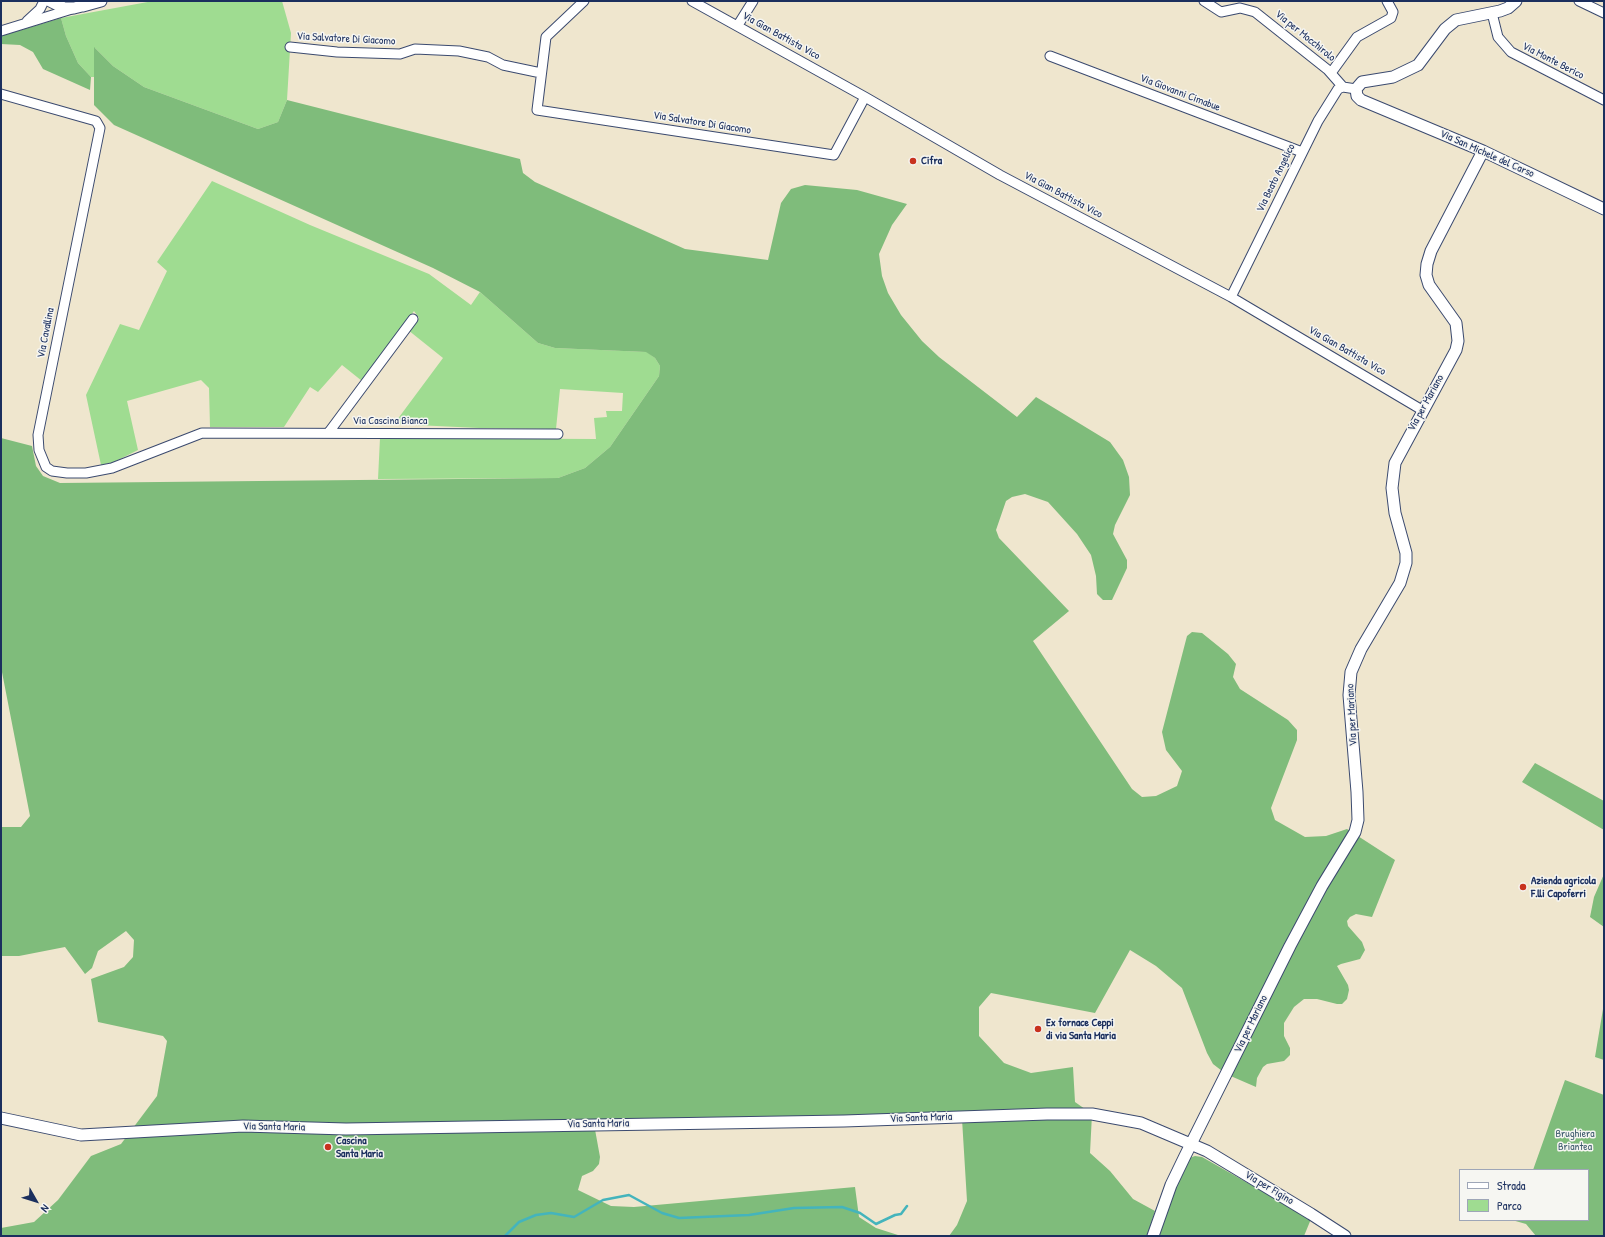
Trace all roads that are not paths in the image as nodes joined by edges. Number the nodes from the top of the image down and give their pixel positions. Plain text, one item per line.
1 (44, 1) edge
2 (50, 1) edge
3 (101, 1) edge
4 (584, 1) edge
5 (692, 1) edge
6 (753, 1) edge
7 (1204, 1) edge
8 (1387, 1) edge
9 (1516, 1) edge
10 (1579, 1) edge
11 (82, 5) edge
12 (1492, 13) junction
13 (1604, 13) edge
14 (23, 24) junction
15 (738, 26) junction
16 (1, 31) edge
17 (290, 47) dead end
18 (1050, 56) dead end
19 (540, 73) junction
20 (1331, 73) junction
21 (1342, 86) junction
22 (1356, 88) junction
23 (1, 94) edge
24 (866, 97) junction
25 (1604, 100) edge
26 (1483, 151) junction
27 (1302, 152) junction
28 (1604, 209) edge
29 (1231, 297) junction
30 (413, 319) dead end
31 (1422, 410) junction
32 (329, 432) junction
33 (222, 433) joint
34 (558, 434) dead end
35 (1, 1118) edge
36 (1191, 1144) junction
37 (1153, 1236) edge
38 (1345, 1236) edge

1 - 14 street
2 - 11 street
3 - 11 street
4 - 19 street, Via Salvatore Di Giacomo
5 - 15 street, Via Gian Battista Vico
6 - 15 street
7 - 20 street, Via per Mocchirolo
8 - 20 street
9 - 12 street
10 - 13 street
11 - 14 street
12 - 22 street
12 - 25 street, Via Monte Berico
14 - 16 street
15 - 24 street, Via Gian Battista Vico
17 - 19 street, Via Salvatore Di Giacomo
18 - 27 street, Via Giovanni Cimabue
19 - 24 street, Via Salvatore Di Giacomo
20 - 21 street, Via per Mocchirolo
21 - 22 street
21 - 27 street, Via Beato Angelico
22 - 26 street, Via San Michele del Carso
23 - 33 street, Via Cavallina
24 - 29 street, Via Gian Battista Vico
26 - 28 street, Via San Michele del Carso
26 - 31 street, Via per Mariano
27 - 29 street, Via Beato Angelico
29 - 31 street, Via Gian Battista Vico
30 - 32 street
31 - 36 street, Via per Mariano
32 - 33 street, Via Cascina Bianca
32 - 34 street, Via Cascina Bianca
35 - 36 street, Via Santa Maria
36 - 37 street, Via per Mariano
36 - 38 street, Via per Figino

